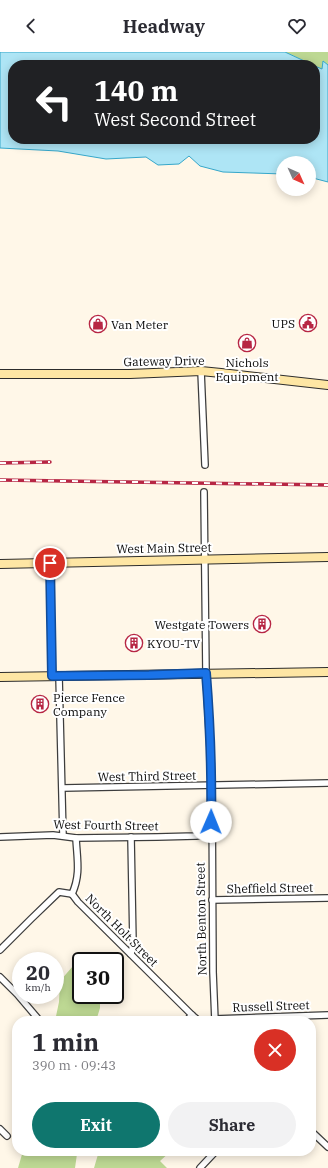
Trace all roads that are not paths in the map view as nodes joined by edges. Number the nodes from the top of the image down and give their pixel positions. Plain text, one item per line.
1 (201, 371) junction
2 (0, 374) edge
3 (328, 385) edge
4 (205, 465) dead end
5 (204, 492) dead end
6 (328, 557) edge
7 (205, 559) junction
8 (50, 563) junction
9 (0, 564) edge
10 (328, 672) edge
11 (206, 673) junction
12 (56, 676) junction
13 (0, 677) edge
14 (328, 783) edge
15 (212, 785) junction
16 (63, 788) junction
17 (211, 834) junction
18 (63, 836) junction
19 (0, 837) edge
20 (131, 837) junction
21 (76, 838) junction
22 (72, 894) junction
23 (328, 898) edge
24 (212, 900) junction
25 (0, 950) edge
26 (131, 954) junction
27 (0, 977) edge
28 (192, 1015) edge
29 (328, 1015) edge
30 (36, 1016) edge
31 (214, 1016) edge
32 (305, 1016) edge
33 (0, 1129) edge
34 (316, 1135) edge
35 (7, 1136) dead end
36 (327, 1144) edge
37 (211, 1156) edge
38 (200, 1168) edge

1 - 2 main road, Gateway Drive
1 - 3 main road, Gateway Drive
1 - 4 street
5 - 7 street, North Benton Street
6 - 7 main road, West Main Street
7 - 8 main road, West Main Street
7 - 11 street, North Benton Street
8 - 9 main road, West Main Street
8 - 12 street
10 - 11 main road
11 - 12 main road
11 - 15 street, North Benton Street
12 - 13 main road
12 - 16 street
14 - 15 street, West Third Street
15 - 16 street, West Third Street
15 - 17 street, North Benton Street
16 - 18 street
17 - 20 street, West Fourth Street
17 - 24 street, North Benton Street
18 - 19 street, West Fourth Street
18 - 21 street, West Fourth Street
20 - 21 street, West Fourth Street
20 - 26 street
21 - 22 street, North Holt Street
22 - 25 street
22 - 26 street, North Holt Street
23 - 24 street, Sheffield Street
24 - 31 street, North Benton Street
26 - 28 street, North Holt Street
27 - 30 street
29 - 32 street, Russell Street
33 - 35 street
34 - 36 street
37 - 38 street

